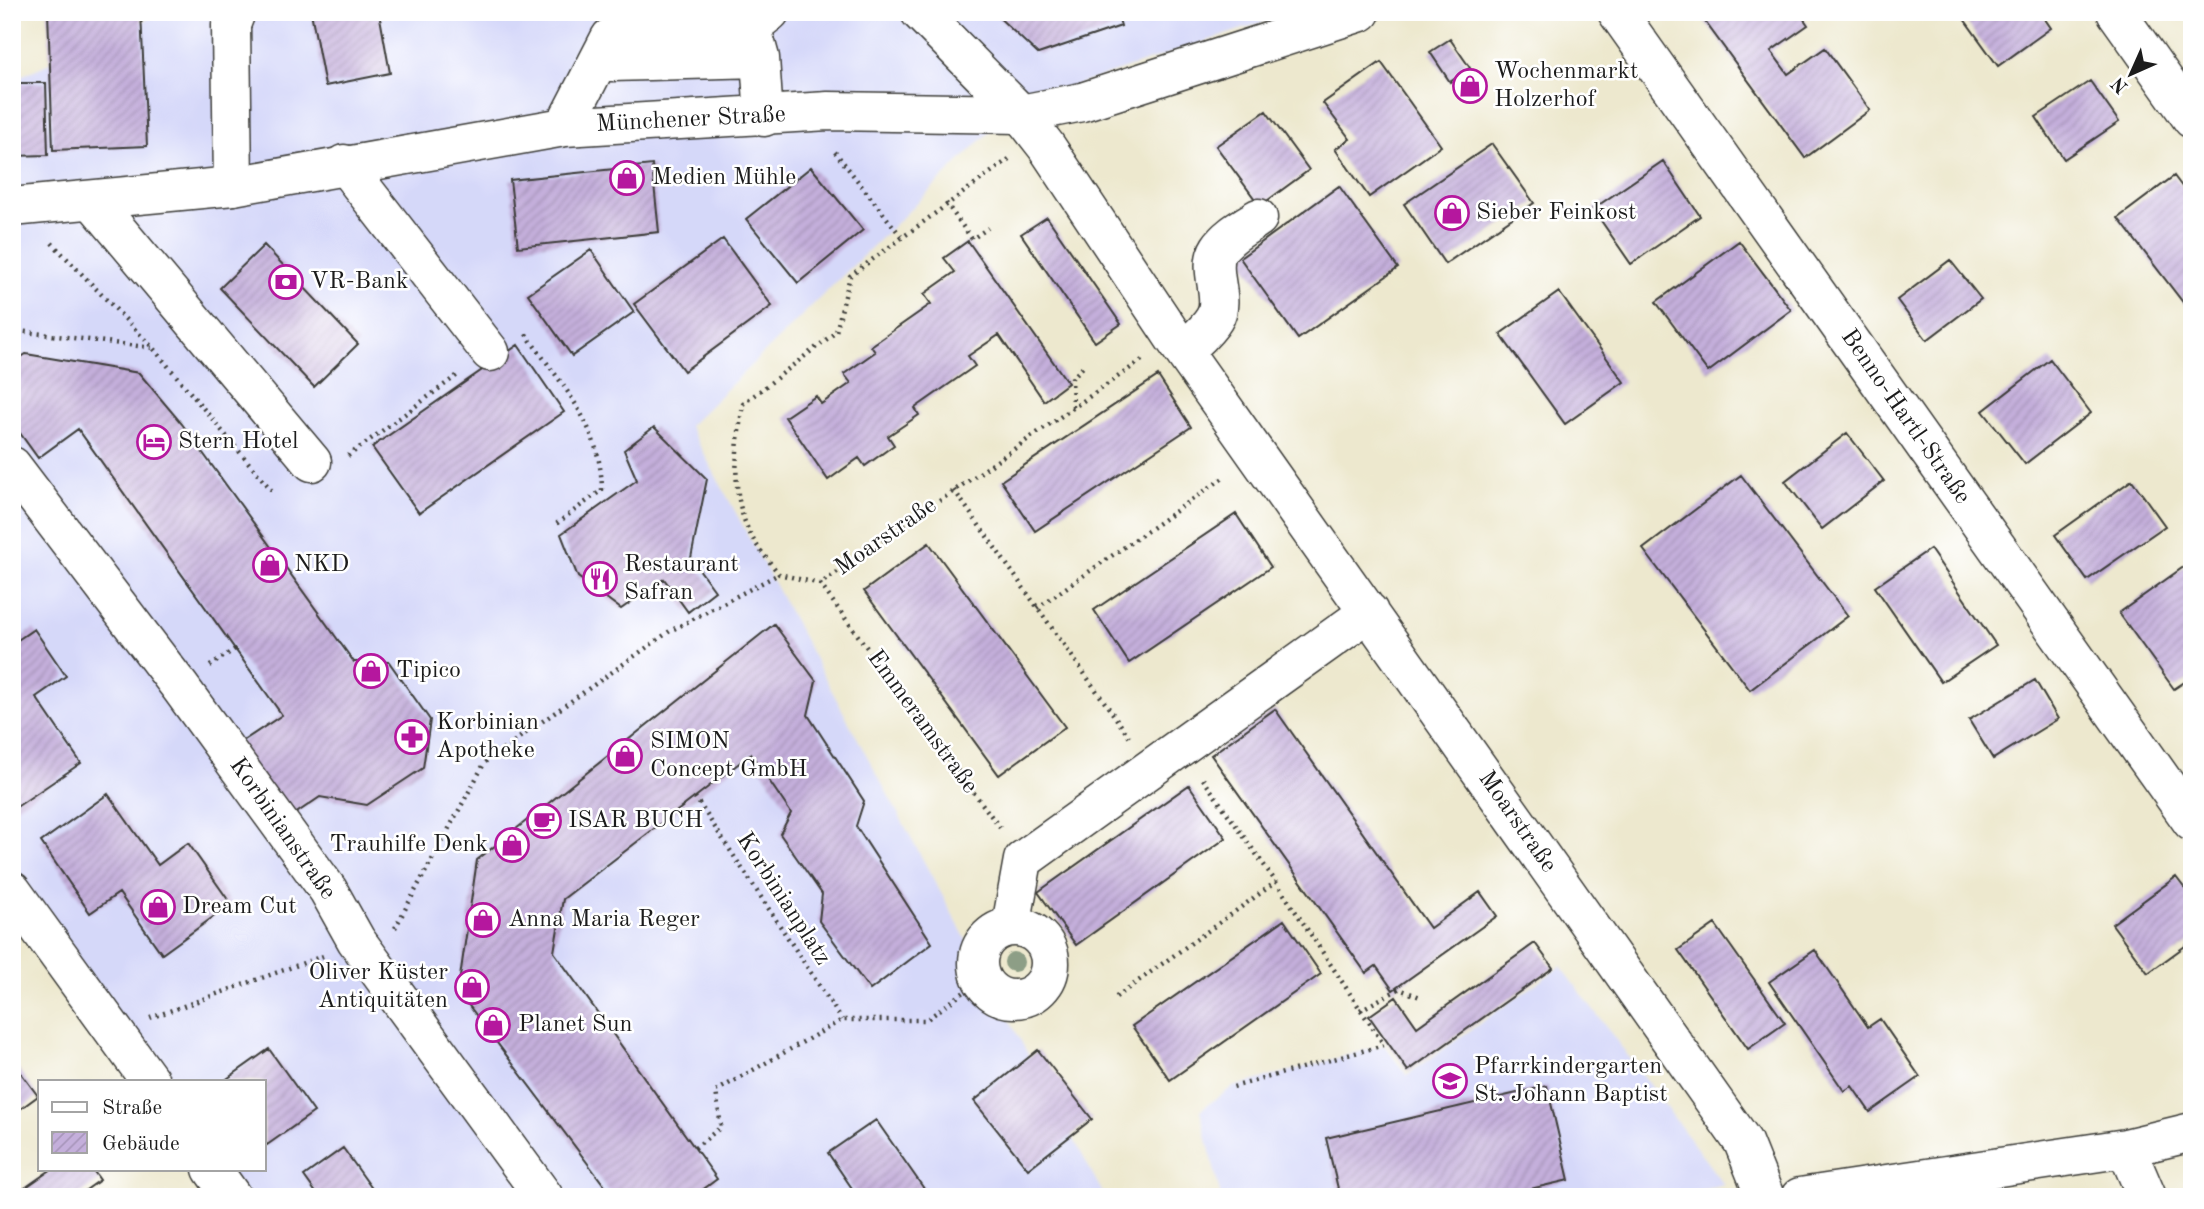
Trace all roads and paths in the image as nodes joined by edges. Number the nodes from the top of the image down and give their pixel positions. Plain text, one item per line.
1 (236, 12) edge
2 (920, 12) edge
3 (1361, 12) edge
4 (1617, 12) edge
5 (2116, 12) edge
6 (761, 33) edge
7 (1021, 114) junction
8 (764, 117) junction
9 (2192, 119) edge
10 (564, 127) junction
11 (835, 152) dead end
12 (1016, 154) dead end
13 (344, 164) junction
14 (233, 186) junction
15 (93, 201) junction
16 (946, 203) junction
17 (15, 207) edge
18 (1258, 218) dead end
19 (988, 228) dead end
20 (901, 236) junction
21 (12, 335) edge
22 (1179, 344) junction
23 (153, 348) junction
24 (490, 352) junction
25 (1085, 365) dead end
26 (1073, 407) junction
27 (1256, 454) junction
28 (328, 460) joint
29 (12, 466) edge
30 (954, 490) junction
31 (273, 492) dead end
32 (556, 524) dead end
33 (779, 574) junction
34 (820, 584) junction
35 (1037, 608) junction
36 (1370, 612) junction
37 (1165, 757) junction
38 (695, 797) dead end
39 (2192, 822) edge
40 (1023, 860) junction
41 (1276, 882) junction
42 (13, 893) edge
43 (1012, 926) junction
44 (356, 940) junction
45 (982, 979) junction
46 (1420, 997) dead end
47 (1116, 998) dead end
48 (1360, 1010) junction
49 (842, 1020) junction
50 (117, 1035) junction
51 (149, 1080) edge
52 (1233, 1087) dead end
53 (2192, 1132) edge
54 (695, 1148) dead end
55 (2126, 1148) junction
56 (213, 1170) edge
57 (232, 1197) edge
58 (544, 1197) edge
59 (1765, 1197) edge
60 (1800, 1197) edge
61 (2147, 1197) edge

1 - 14 street
2 - 7 street, Moarstraße
3 - 7 street, Münchener Straße
4 - 39 street, Benno-Hartl-Straße
5 - 9 street
6 - 8 street
6 - 10 street
7 - 8 street, Münchener Straße
7 - 22 street, Moarstraße
8 - 10 street, Münchener Straße
10 - 13 street, Münchener Straße
11 - 20 path
12 - 16 path
13 - 14 street, Münchener Straße
13 - 24 street
14 - 15 street, Münchener Straße
15 - 17 street, Münchener Straße
15 - 28 street
16 - 19 path
16 - 20 path
17 - 23 path
18 - 22 street
20 - 33 path
21 - 23 path
22 - 26 path, Moarstraße
22 - 27 street, Moarstraße
23 - 31 path
24 - 28 path
24 - 32 path
25 - 26 path
26 - 30 path, Moarstraße
27 - 35 path
27 - 36 street, Moarstraße
29 - 44 street, Korbinianstraße
30 - 34 path, Moarstraße
30 - 35 path
33 - 34 path, Moarstraße
33 - 44 path
34 - 40 path, Emmeramstraße
35 - 37 path
36 - 37 street
36 - 59 street, Moarstraße
37 - 40 street
37 - 41 path
38 - 49 path, Korbinianplatz
40 - 43 street
41 - 47 path
41 - 48 path
42 - 50 street
43 - 45 street
43 - 45 street
44 - 50 path
44 - 58 street, Korbinianstraße
45 - 49 path
46 - 48 path
48 - 52 path
49 - 54 path
50 - 51 street
53 - 55 street
55 - 60 street
55 - 61 street
56 - 57 street

